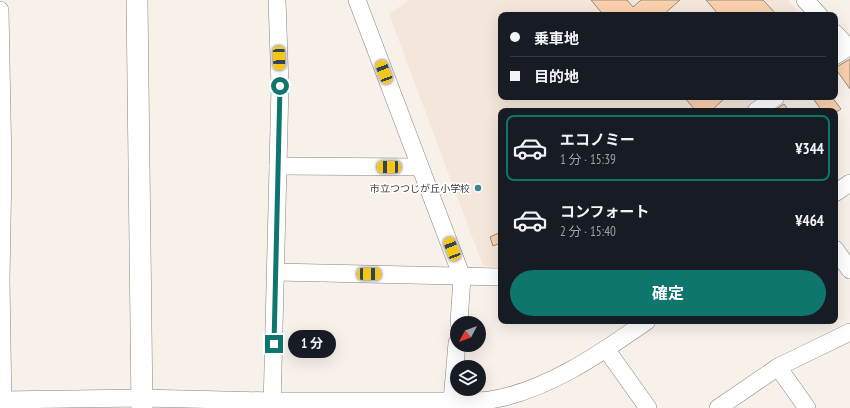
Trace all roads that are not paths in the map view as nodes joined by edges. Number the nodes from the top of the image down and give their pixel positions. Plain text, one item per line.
1 (138, 0) edge
2 (277, 0) edge
3 (357, 0) edge
4 (805, 0) edge
5 (0, 10) edge
6 (816, 12) edge
7 (838, 39) edge
8 (844, 50) edge
9 (1, 52) edge
10 (772, 100) edge
11 (760, 108) edge
12 (278, 166) junction
13 (1, 167) edge
14 (420, 167) junction
15 (850, 183) edge
16 (838, 191) edge
17 (838, 253) edge
18 (850, 270) edge
19 (276, 272) junction
20 (462, 277) junction
21 (498, 278) edge
22 (1, 280) edge
23 (459, 316) edge
24 (643, 324) edge
25 (850, 332) edge
26 (606, 349) junction
27 (456, 352) edge
28 (778, 367) junction
29 (452, 401) junction
30 (2, 403) edge
31 (142, 403) edge
32 (272, 404) edge
33 (648, 408) edge
34 (718, 408) edge
35 (806, 408) edge

1 - 31 street
2 - 12 street
3 - 14 street
4 - 6 street
5 - 9 street
7 - 8 street
9 - 13 street
10 - 11 street
12 - 14 street
12 - 19 street
13 - 22 street
14 - 20 street
15 - 16 street
17 - 18 street
19 - 20 street
19 - 32 street
20 - 21 street
20 - 23 street
22 - 30 street
24 - 26 street
25 - 28 street
26 - 29 street
26 - 33 street
27 - 29 street
28 - 34 street
28 - 35 street
29 - 32 street
30 - 31 street
31 - 32 street

